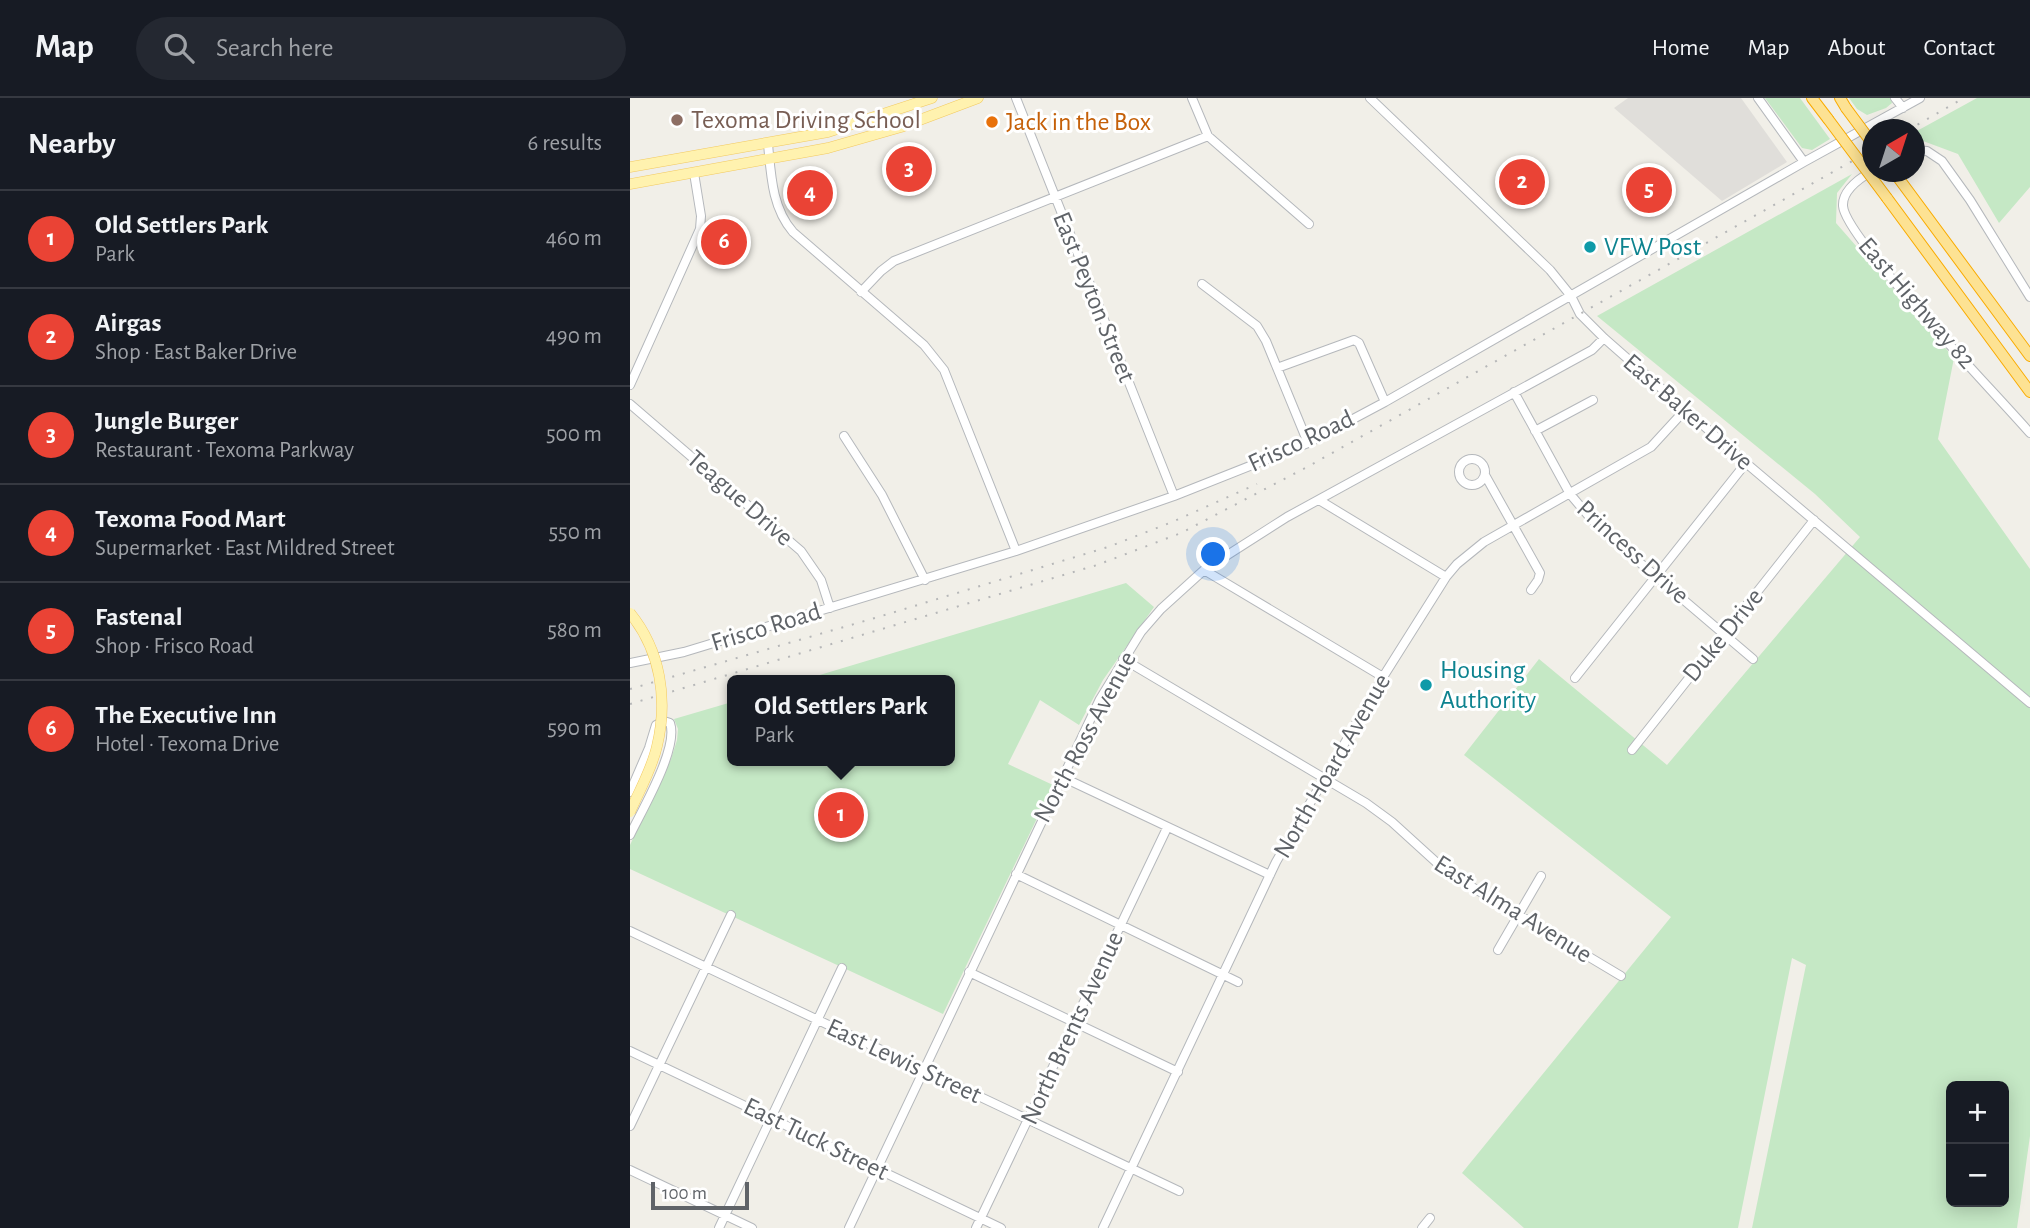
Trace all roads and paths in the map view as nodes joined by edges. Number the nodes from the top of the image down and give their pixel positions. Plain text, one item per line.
1 (932, 98) edge
2 (978, 98) edge
3 (1016, 98) edge
4 (1192, 98) edge
5 (1370, 98) edge
6 (1758, 98) edge
7 (1895, 98) edge
8 (1920, 98) edge
9 (1813, 101) edge
10 (1842, 101) edge
11 (1903, 108) junction
12 (1862, 129) edge
13 (1208, 136) junction
14 (768, 144) junction
15 (1925, 151) edge
16 (770, 160) junction
17 (1804, 162) junction
18 (630, 167) edge
19 (694, 173) junction
20 (1862, 176) edge
21 (1902, 182) edge
22 (630, 184) edge
23 (1055, 199) junction
24 (1308, 224) dead end
25 (1202, 284) dead end
26 (861, 292) junction
27 (1571, 296) junction
28 (2030, 297) edge
29 (1604, 338) junction
30 (2030, 356) edge
31 (1277, 368) junction
32 (630, 385) edge
33 (2030, 392) edge
34 (1514, 393) junction
35 (1593, 400) dead end
36 (1385, 402) junction
37 (630, 404) edge
38 (1685, 410) junction
39 (1535, 431) junction
40 (2030, 433) edge
41 (844, 436) dead end
42 (1308, 443) junction
43 (1746, 463) junction
44 (1485, 475) dead end
45 (1570, 494) junction
46 (1174, 496) junction
47 (1319, 500) junction
48 (1814, 520) junction
49 (1515, 526) junction
50 (1016, 551) junction
51 (1204, 570) junction
52 (1656, 575) junction
53 (1446, 577) junction
54 (925, 580) junction
55 (1531, 590) dead end
56 (830, 608) junction
57 (630, 613) edge
58 (1724, 633) junction
59 (1123, 659) junction
60 (1753, 659) dead end
61 (630, 663) edge
62 (1383, 677) junction
63 (1575, 678) dead end
64 (2030, 703) edge
65 (1632, 750) dead end
66 (1062, 777) junction
67 (1324, 778) junction
68 (630, 792) edge
69 (630, 811) edge
70 (1167, 828) junction
71 (630, 835) edge
72 (1016, 874) junction
73 (1270, 875) junction
74 (1541, 876) dead end
75 (731, 915) dead end
76 (1518, 915) junction
77 (1121, 924) junction
78 (630, 931) edge
79 (1498, 950) dead end
80 (706, 967) junction
81 (842, 968) dead end
82 (969, 972) junction
83 (1224, 975) junction
84 (1621, 976) dead end
85 (1238, 982) dead end
86 (817, 1020) junction
87 (1074, 1021) junction
88 (630, 1051) edge
89 (659, 1064) junction
90 (923, 1070) junction
91 (1178, 1072) junction
92 (771, 1118) junction
93 (1028, 1120) junction
94 (630, 1126) edge
95 (877, 1168) junction
96 (1132, 1168) junction
97 (630, 1170) edge
98 (1179, 1191) dead end
99 (725, 1215) junction
100 (981, 1218) junction
101 (1430, 1218) dead end
102 (719, 1228) edge
103 (751, 1228) edge
104 (849, 1228) edge
105 (976, 1228) edge
106 (1001, 1228) edge
107 (1103, 1228) edge
108 (1422, 1228) edge

1 - 14 main road
2 - 16 main road
3 - 23 street, East Peyton Street
4 - 13 street
5 - 27 street, East Baker Drive
6 - 17 street
7 - 11 street
8 - 11 street, Frisco Road
9 - 33 highway, bridge
10 - 12 highway, bridge
11 - 17 street, Frisco Road
13 - 23 street
13 - 24 street
14 - 16 street
14 - 18 main road
15 - 28 street
16 - 19 main road
16 - 26 street
17 - 27 street, Frisco Road
19 - 22 main road
19 - 32 street
20 - 40 street, East Highway 82
21 - 30 highway
23 - 26 street
23 - 46 street, East Peyton Street
25 - 31 street
26 - 50 street
27 - 29 street, East Baker Drive
27 - 36 street, Frisco Road
29 - 34 street, North Ross Avenue
29 - 38 street, East Baker Drive
31 - 36 street
31 - 42 street
34 - 39 street, Princess Drive
34 - 47 street, North Ross Avenue
35 - 39 street
36 - 42 street, Frisco Road
37 - 56 street, Teague Drive
38 - 43 street, East Baker Drive
38 - 45 street, North Hoard Avenue
39 - 45 street, Princess Drive
41 - 54 street
42 - 46 street, Frisco Road
43 - 48 street, East Baker Drive
43 - 52 street
44 - 49 street
45 - 49 street, North Hoard Avenue
45 - 52 street, Princess Drive
46 - 50 street, Frisco Road
47 - 51 street, North Ross Avenue
47 - 53 street
48 - 58 street, Duke Drive
48 - 64 street, East Baker Drive
49 - 53 street, North Hoard Avenue
49 - 55 street
50 - 54 street, Frisco Road
51 - 59 street, North Ross Avenue
51 - 62 street
52 - 58 street, Princess Drive
52 - 63 street
53 - 62 street, North Hoard Avenue
54 - 56 street, Frisco Road
56 - 61 street, Frisco Road
57 - 69 main road, bridge
58 - 60 street, Princess Drive
58 - 65 street, Duke Drive
59 - 66 street, North Ross Avenue
59 - 67 street, East Alma Avenue
62 - 67 street, North Hoard Avenue
66 - 70 street
66 - 72 street, North Ross Avenue
67 - 73 street, North Hoard Avenue
67 - 76 street, East Alma Avenue
68 - 71 street
70 - 73 street
70 - 77 street, North Brents Avenue
72 - 77 street
72 - 82 street, North Ross Avenue
73 - 83 street, North Hoard Avenue
74 - 76 street
75 - 80 street
76 - 79 street
76 - 84 street, East Alma Avenue
77 - 83 street
77 - 87 street, North Brents Avenue
78 - 80 street, East Lewis Street
80 - 86 street, East Lewis Street
80 - 89 street
81 - 86 street
82 - 87 street
82 - 90 street, North Ross Avenue
83 - 85 street
83 - 91 street, North Hoard Avenue
86 - 90 street, East Lewis Street
86 - 92 street
87 - 91 street
87 - 93 street, North Brents Avenue
88 - 89 street, East Tuck Street
89 - 92 street, East Tuck Street
89 - 94 street
90 - 93 street, East Lewis Street
90 - 95 street, North Ross Avenue
91 - 96 street, North Hoard Avenue
92 - 95 street, East Tuck Street
92 - 99 street
93 - 96 street, East Lewis Street
93 - 100 street, North Brents Avenue
95 - 100 street, East Tuck Street
95 - 104 street, North Ross Avenue
96 - 98 street, East Lewis Street
96 - 107 street, North Hoard Avenue
97 - 99 street
99 - 102 street
99 - 103 street
100 - 105 street, North Brents Avenue
100 - 106 street, East Tuck Street
101 - 108 street

